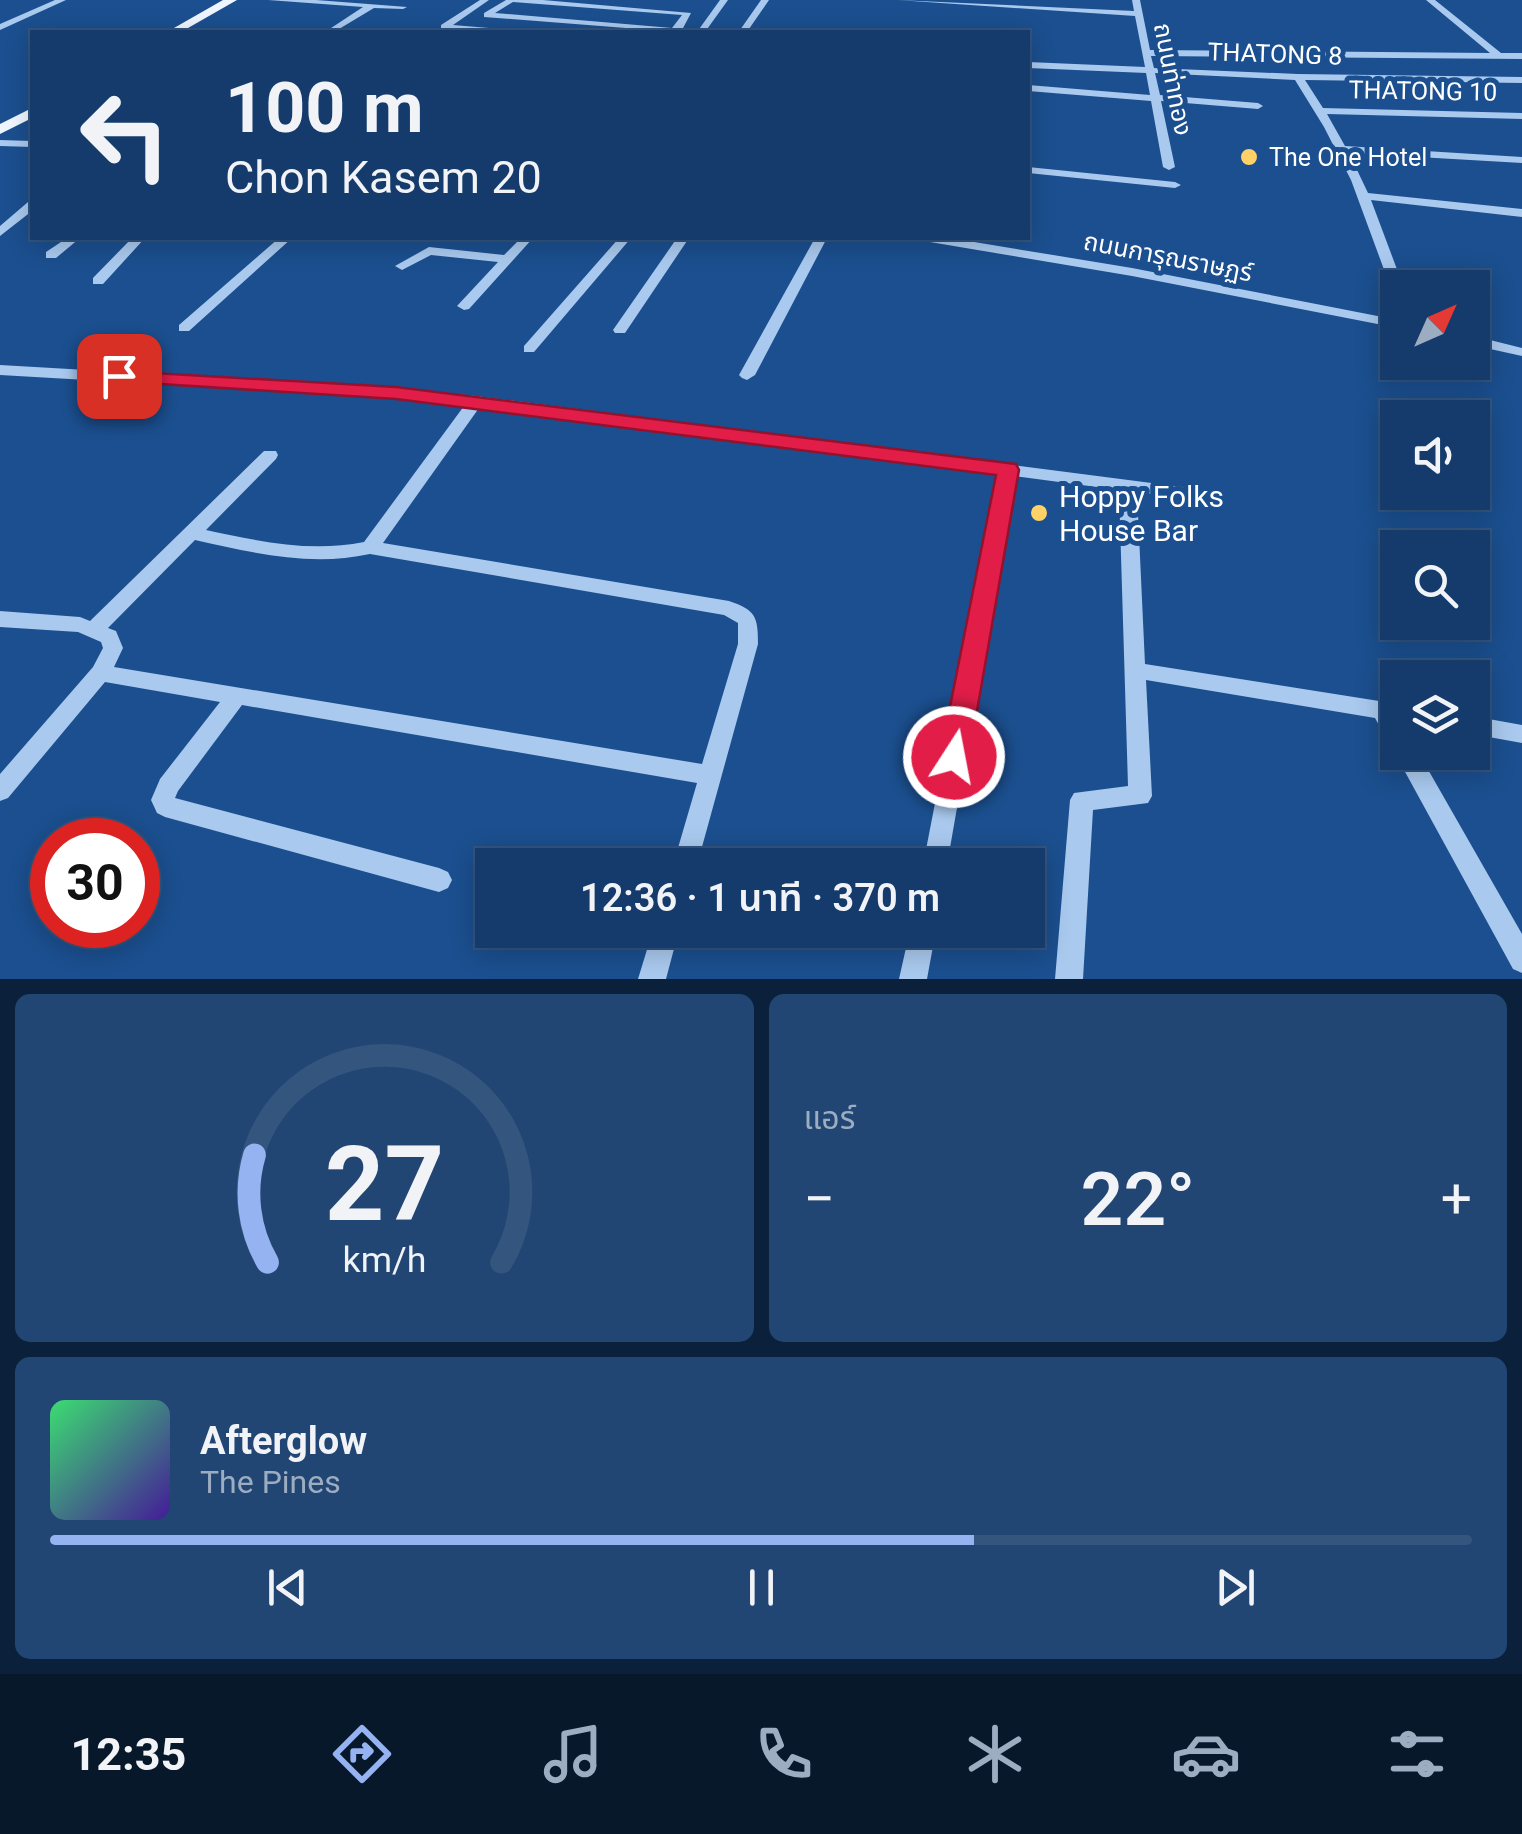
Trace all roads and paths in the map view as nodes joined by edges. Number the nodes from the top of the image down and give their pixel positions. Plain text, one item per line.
1 (62, 0) edge
2 (231, 0) edge
3 (272, 0) edge
4 (485, 0) edge
5 (511, 0) edge
6 (724, 0) edge
7 (765, 0) edge
8 (901, 0) edge
9 (910, 0) edge
10 (1136, 0) edge
11 (1430, 0) edge
12 (302, 1) edge
13 (1040, 4) edge
14 (1059, 4) edge
15 (371, 6) junction
16 (403, 7) dead end
17 (498, 8) junction
18 (688, 13) junction
19 (1140, 14) junction
20 (714, 15) junction
21 (531, 20) junction
22 (682, 23) junction
23 (1, 26) edge
24 (177, 30) edge
25 (332, 30) edge
26 (440, 30) edge
27 (512, 30) edge
28 (659, 30) edge
29 (673, 30) edge
30 (703, 30) edge
31 (744, 30) edge
32 (1147, 53) junction
33 (1499, 56) junction
34 (1522, 56) edge
35 (1030, 65) edge
36 (1150, 69) junction
37 (1298, 77) junction
38 (1522, 80) edge
39 (1030, 88) edge
40 (1156, 98) junction
41 (1258, 106) dead end
42 (1322, 110) junction
43 (30, 113) edge
44 (1522, 116) edge
45 (0, 130) edge
46 (0, 142) edge
47 (30, 144) edge
48 (1343, 150) junction
49 (1522, 160) edge
50 (1168, 166) dead end
51 (1030, 170) edge
52 (1175, 185) dead end
53 (1364, 196) junction
54 (30, 208) edge
55 (1522, 213) edge
56 (0, 232) edge
57 (71, 240) edge
58 (138, 240) edge
59 (284, 240) edge
60 (525, 240) edge
61 (623, 240) edge
62 (682, 240) edge
63 (820, 240) edge
64 (942, 240) edge
65 (50, 254) dead end
66 (508, 258) junction
67 (402, 266) dead end
68 (1390, 270) edge
69 (98, 281) dead end
70 (464, 306) dead end
71 (1380, 320) edge
72 (184, 328) dead end
73 (620, 330) dead end
74 (1490, 345) edge
75 (529, 348) dead end
76 (1522, 352) edge
77 (0, 370) edge
78 (747, 374) dead end
79 (476, 401) junction
80 (270, 455) dead end
81 (1008, 470) junction
82 (1128, 485) junction
83 (1192, 494) dead end
84 (192, 533) junction
85 (370, 548) junction
86 (0, 620) edge
87 (94, 630) junction
88 (1134, 670) junction
89 (100, 673) junction
90 (236, 696) junction
91 (1380, 709) edge
92 (1490, 728) edge
93 (1522, 734) edge
94 (1416, 770) edge
95 (710, 774) junction
96 (0, 791) edge
97 (690, 848) edge
98 (937, 848) edge
99 (438, 880) dead end
100 (661, 948) edge
101 (919, 948) edge
102 (1522, 960) edge
103 (652, 979) edge
104 (914, 979) edge
105 (1069, 979) edge

1 - 23 street
2 - 24 main road
3 - 12 street
4 - 26 street
5 - 17 street
5 - 18 street
6 - 20 street
7 - 31 street
8 - 9 street
9 - 13 street
10 - 19 street, ถนนท่าทอง
11 - 33 street
12 - 15 street
13 - 14 street
14 - 19 street
15 - 16 street
15 - 25 street
17 - 21 street
17 - 22 street
18 - 20 street
18 - 22 street
19 - 32 street, ถนนท่าทอง
20 - 30 street
21 - 27 street
21 - 28 street
22 - 29 street
32 - 33 street
32 - 36 street, ถนนท่าทอง
33 - 34 street
35 - 36 street, THATONG 8
36 - 37 street, THATONG 8
36 - 40 street, ถนนท่าทอง
37 - 38 street, THATONG 8
37 - 42 street
39 - 40 street
40 - 41 street
40 - 50 street, ถนนท่าทอง
42 - 44 street, THATONG 10
42 - 48 street
43 - 45 main road
46 - 47 street
48 - 49 street
48 - 53 street
51 - 52 street
53 - 55 street
53 - 68 street
54 - 56 street
57 - 65 street
58 - 69 street
59 - 72 street
60 - 66 street
61 - 75 street
62 - 73 street
63 - 78 street
64 - 71 street, ถนนการุณราษฏร์
66 - 67 street
66 - 70 street
74 - 76 street
77 - 79 street
79 - 81 street
79 - 85 street
80 - 84 street
81 - 82 street
81 - 98 street
82 - 83 street
82 - 88 street
84 - 85 street
84 - 87 street
85 - 95 street
86 - 87 street
87 - 89 street
88 - 91 street
88 - 105 street
89 - 90 street
89 - 96 street
90 - 95 street
90 - 99 street
92 - 93 street
94 - 102 street
95 - 97 street
100 - 103 street
101 - 104 street

